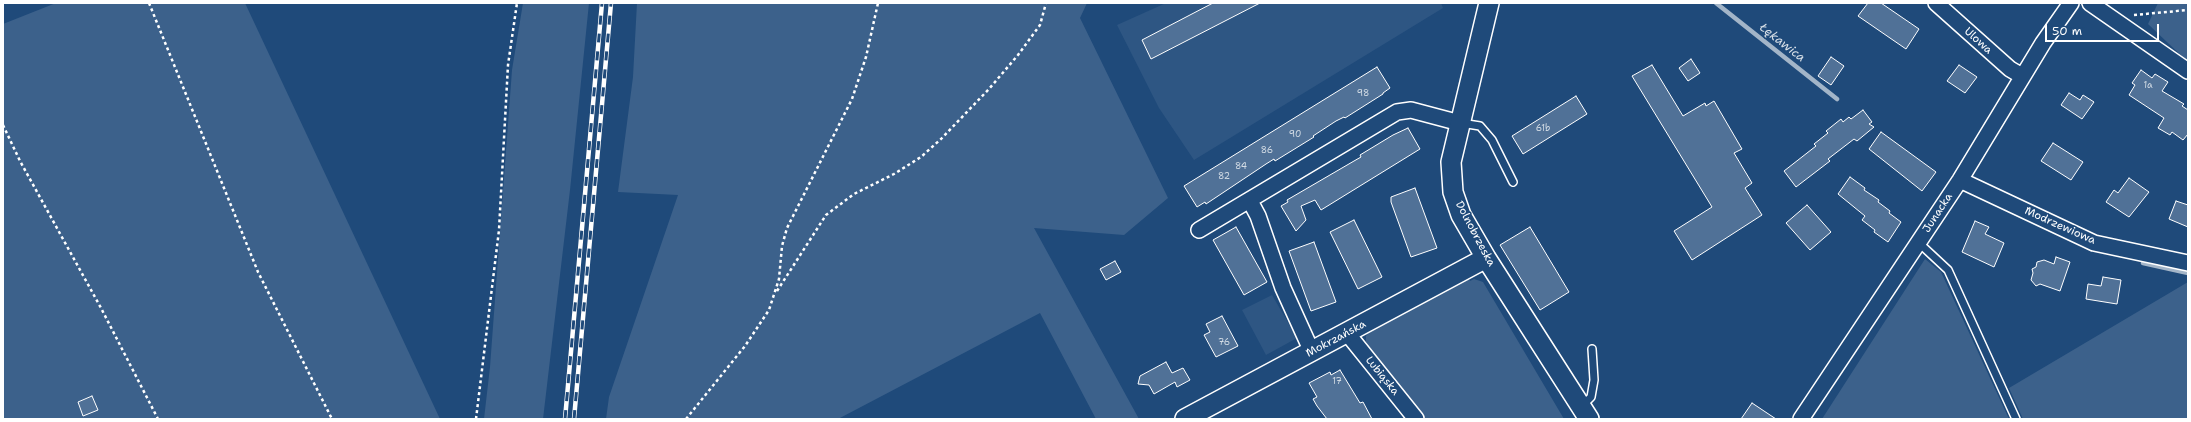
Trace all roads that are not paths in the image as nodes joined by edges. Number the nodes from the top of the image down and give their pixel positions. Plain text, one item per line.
1 (1490, 3) edge
2 (1936, 3) edge
3 (2071, 3) edge
4 (2090, 3) edge
5 (2188, 71) edge
6 (2022, 76) junction
7 (1460, 123) junction
8 (1960, 180) junction
9 (1513, 182) dead end
10 (1250, 201) junction
11 (1200, 230) dead end
12 (1919, 243) junction
13 (1486, 258) junction
14 (2188, 263) edge
15 (1347, 334) junction
16 (1592, 349) dead end
17 (1312, 352) junction
18 (1585, 413) edge
19 (1185, 419) edge
20 (1416, 419) edge
21 (1801, 419) edge
22 (2016, 419) edge

1 - 7 street, Dolnobrzeska
2 - 6 street, Ulowa
3 - 6 street, Junacka
4 - 5 street
6 - 8 street, Junacka
7 - 9 lane
7 - 10 street
7 - 13 street, Dolnobrzeska
8 - 12 street, Junacka
8 - 14 street, Modrzewiowa
10 - 11 street
10 - 17 street
12 - 21 street, Junacka
12 - 22 lane
13 - 15 street, Mokrzańska
13 - 18 street, Dolnobrzeska
15 - 17 street, Mokrzańska
15 - 20 street, Lubiąska
16 - 18 lane
17 - 19 street, Mokrzańska

